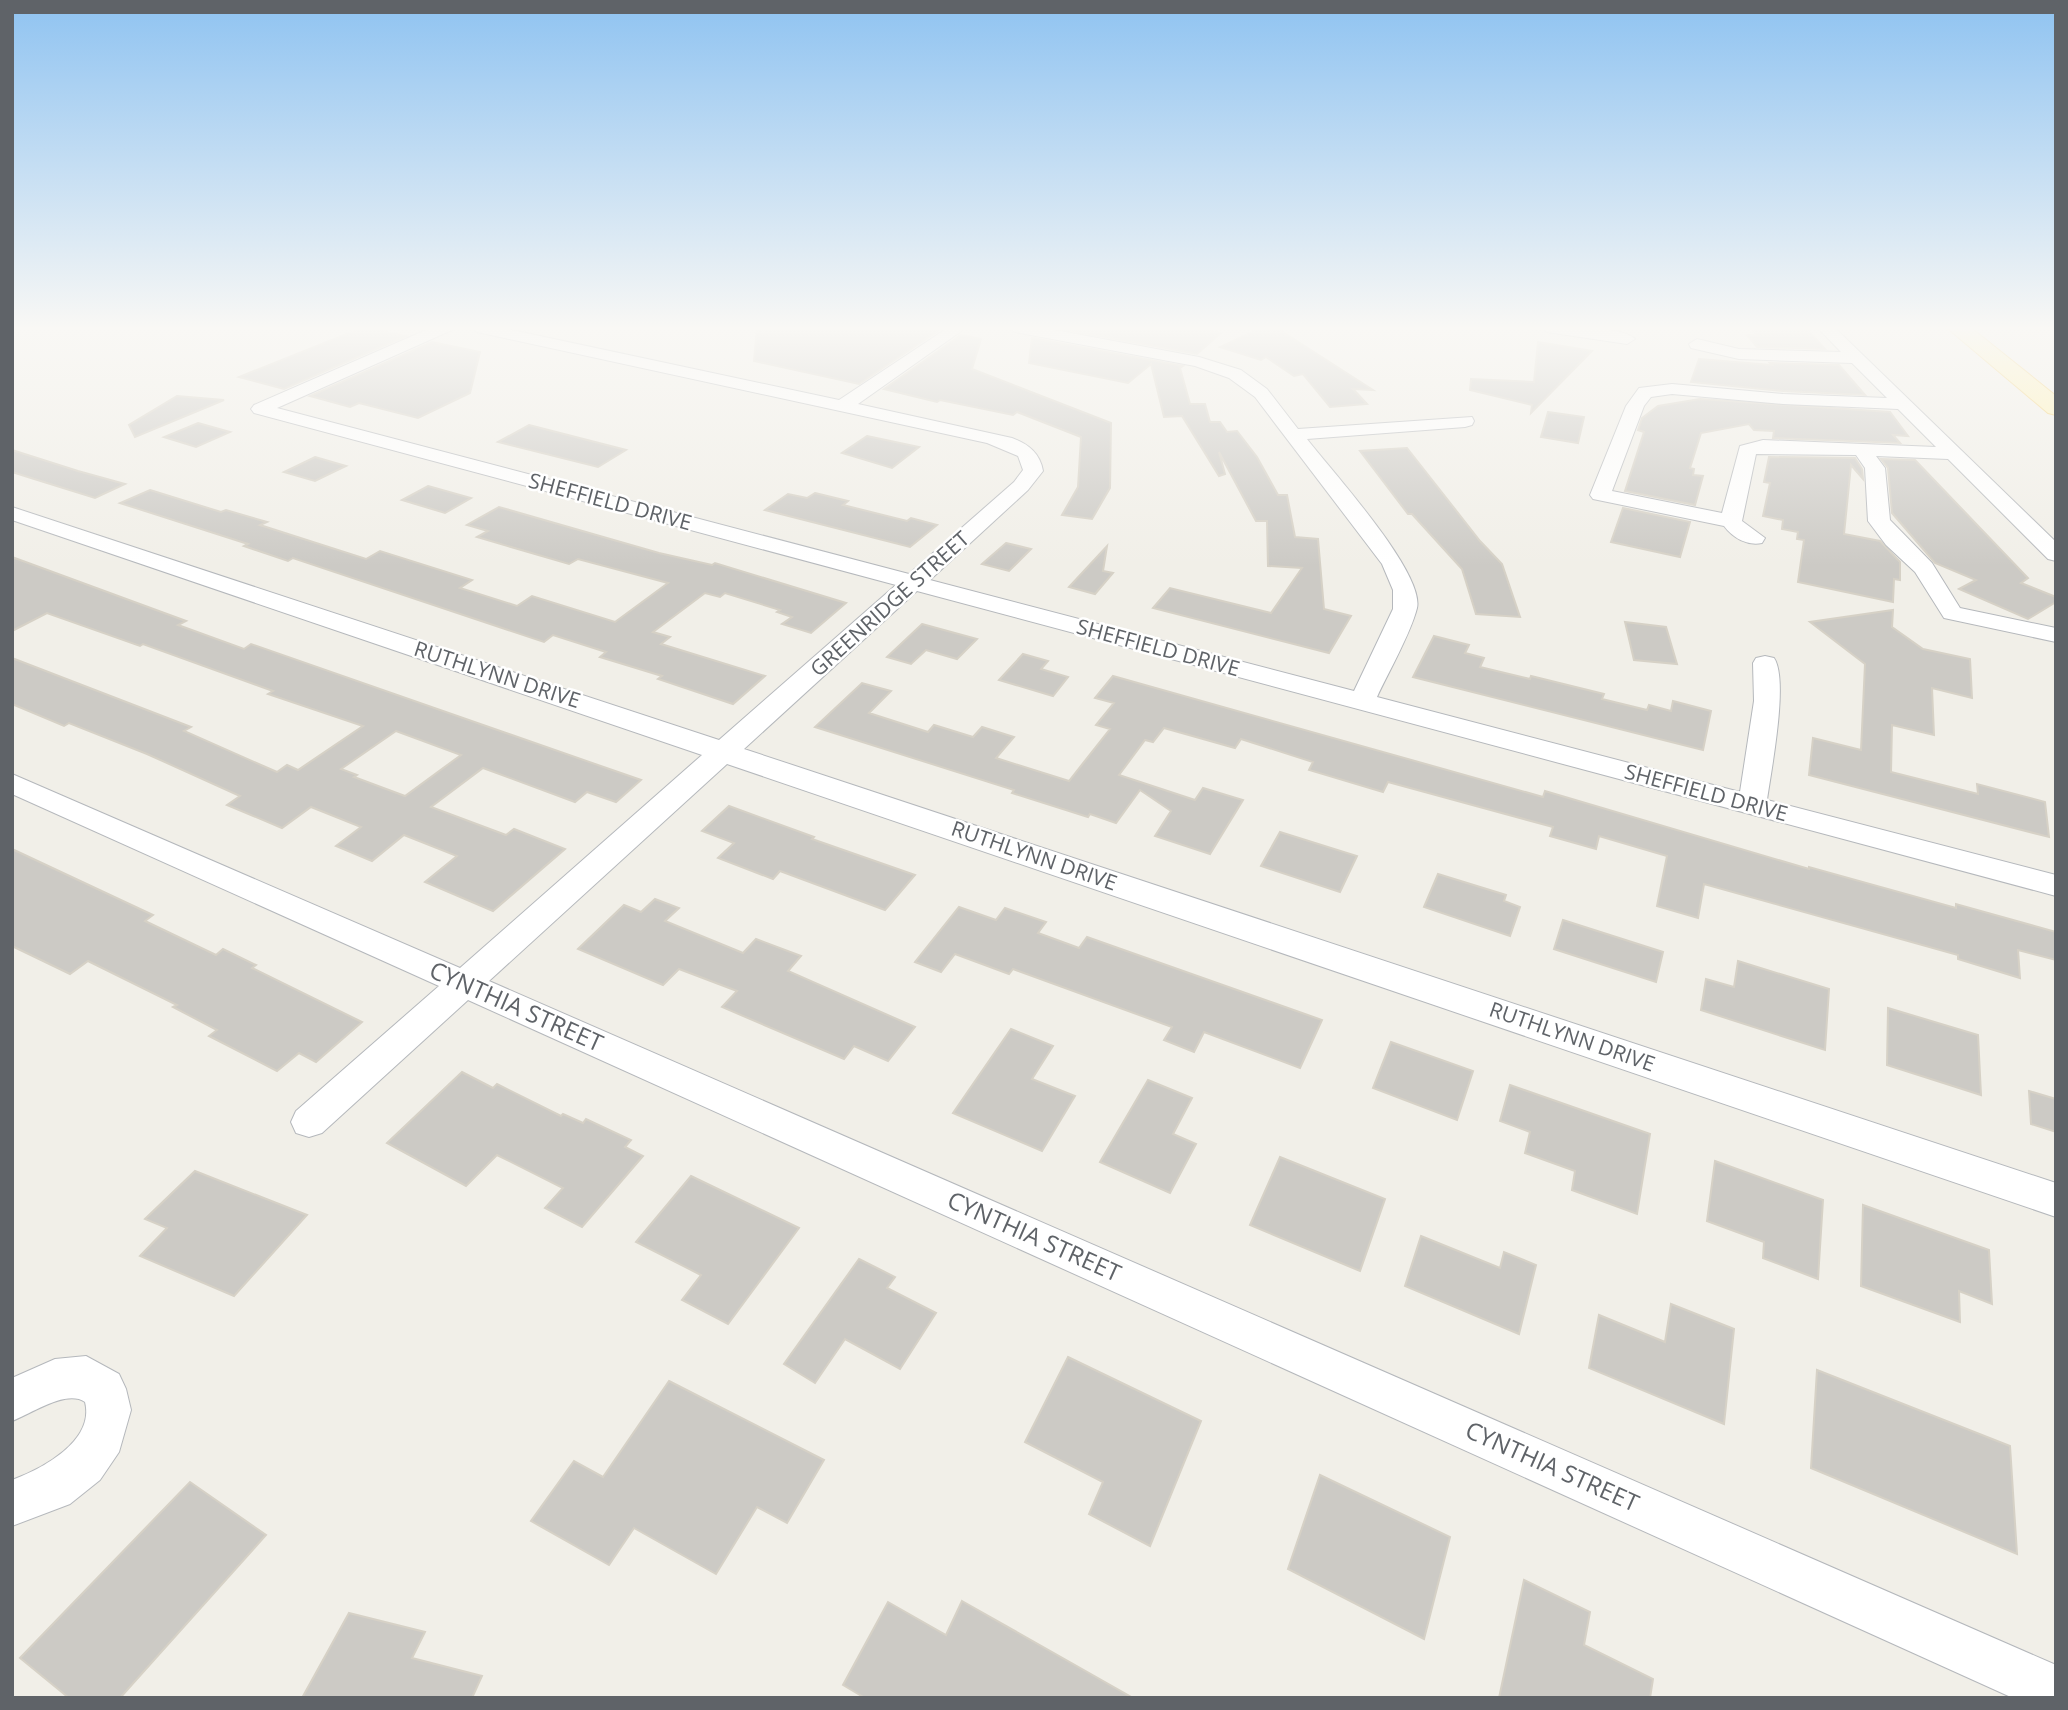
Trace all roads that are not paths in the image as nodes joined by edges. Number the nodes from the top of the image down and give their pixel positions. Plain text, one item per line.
1 (265, 407) edge
2 (846, 407) edge
3 (1271, 407) edge
4 (1635, 407) edge
5 (1906, 407) edge
6 (1465, 421) dead end
7 (1291, 435) junction
8 (1862, 450) junction
9 (1953, 453) junction
10 (12, 513) edge
11 (1731, 521) junction
12 (1754, 538) dead end
13 (2056, 554) edge
14 (913, 583) junction
15 (2056, 635) edge
16 (1765, 663) dead end
17 (1362, 702) junction
18 (726, 752) junction
19 (12, 783) edge
20 (1752, 805) junction
21 (2056, 887) edge
22 (464, 984) junction
23 (309, 1122) dead end
24 (2056, 1200) edge
25 (12, 1400) edge
26 (12, 1503) edge
27 (2056, 1690) edge

1 - 14 street, SHEFFIELD DRIVE
2 - 14 street, GREENRIDGE STREET
3 - 7 street
4 - 11 street
5 - 9 street
6 - 7 street
7 - 17 street
8 - 9 street
8 - 11 street
8 - 15 street
9 - 13 street
10 - 18 street, RUTHLYNN DRIVE
11 - 12 street
14 - 17 street, SHEFFIELD DRIVE
14 - 18 street, GREENRIDGE STREET
16 - 20 street
17 - 20 street, SHEFFIELD DRIVE
18 - 22 street, GREENRIDGE STREET
18 - 24 street, RUTHLYNN DRIVE
19 - 22 street, CYNTHIA STREET
20 - 21 street, SHEFFIELD DRIVE
22 - 23 street, GREENRIDGE STREET
22 - 27 street, CYNTHIA STREET
25 - 26 street

